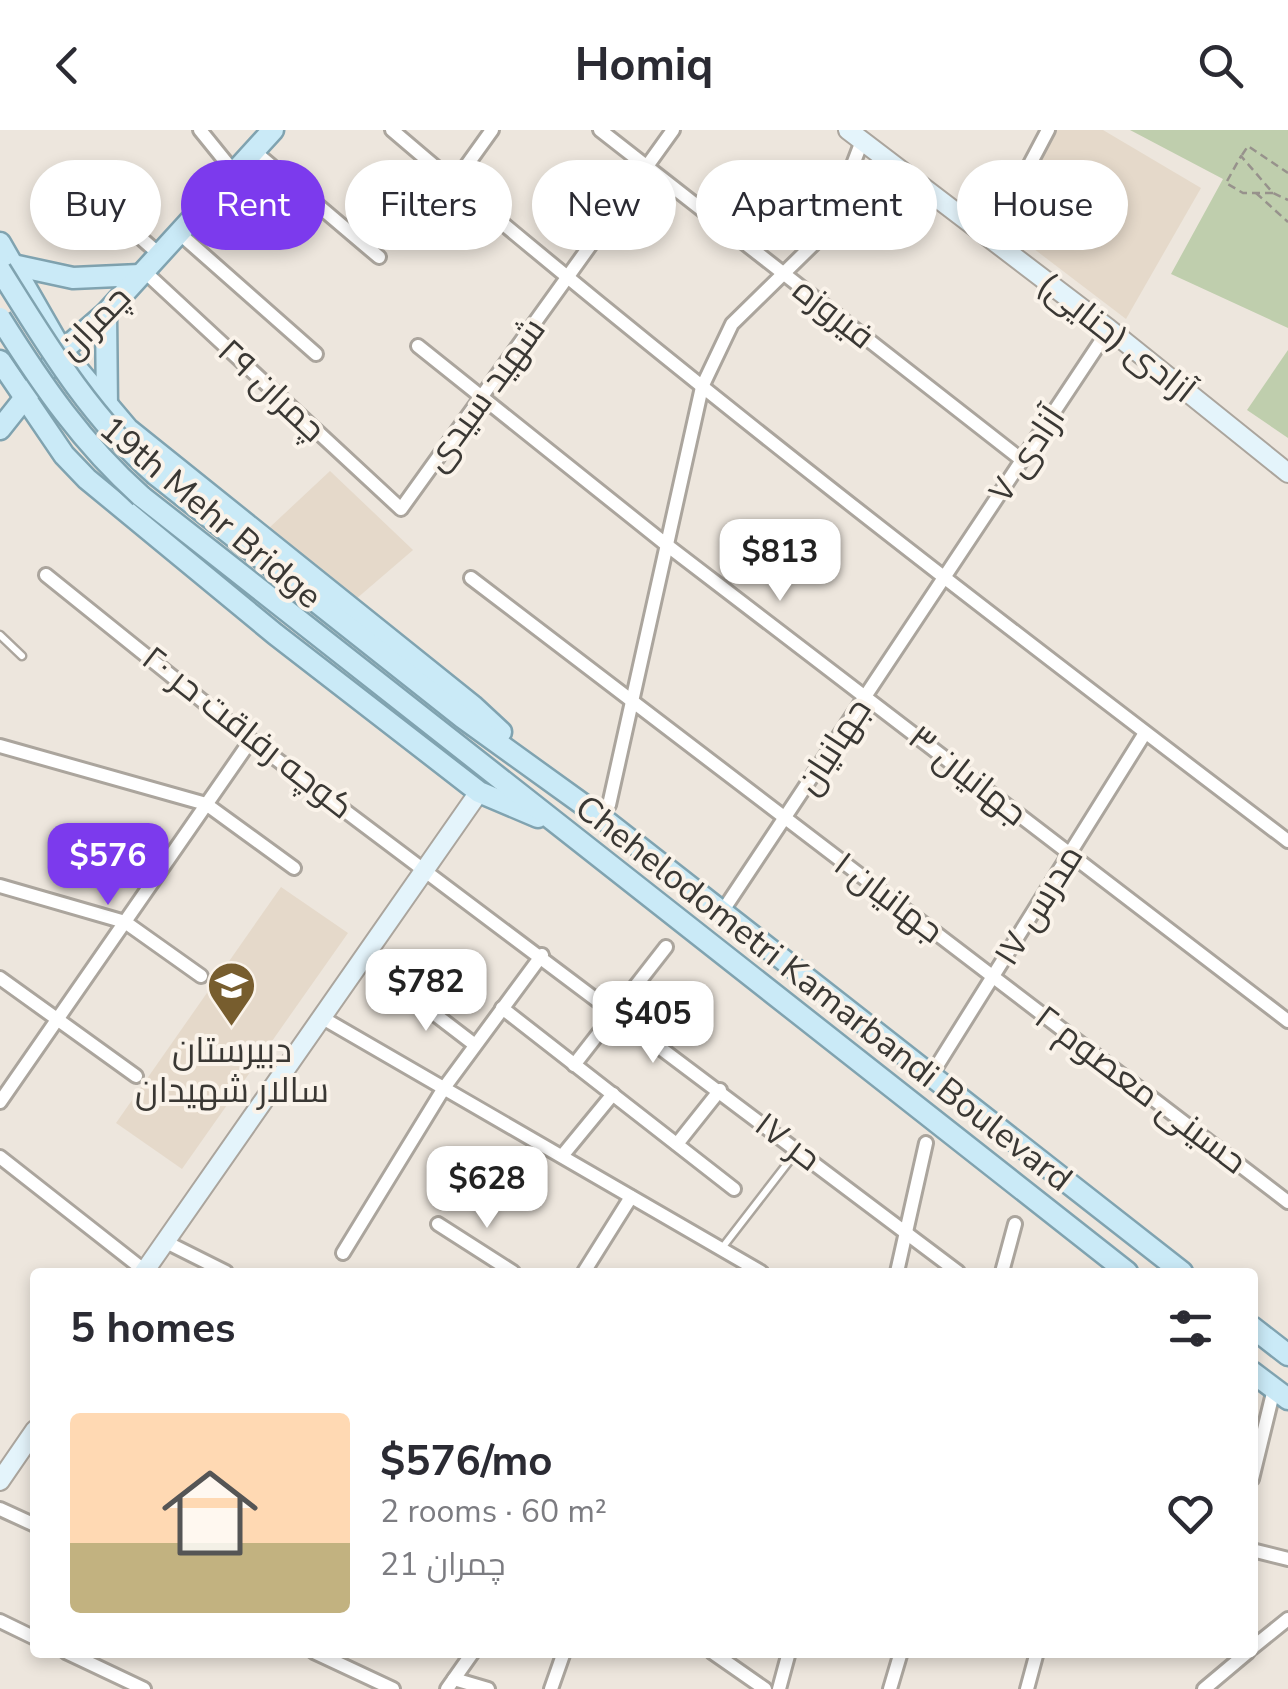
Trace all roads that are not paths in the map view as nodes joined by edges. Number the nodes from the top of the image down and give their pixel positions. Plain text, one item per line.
1 (200, 130) edge
2 (273, 130) edge
3 (392, 130) edge
4 (492, 130) edge
5 (600, 130) edge
6 (673, 130) edge
7 (1048, 130) edge
8 (855, 136) edge
9 (254, 151) junction
10 (224, 160) edge
11 (245, 160) edge
12 (427, 160) edge
13 (470, 160) edge
14 (638, 160) edge
15 (650, 160) edge
16 (1032, 160) edge
17 (676, 189) edge
18 (957, 212) edge
19 (181, 230) edge
20 (512, 232) edge
21 (178, 233) junction
22 (0, 242) edge
23 (155, 250) edge
24 (586, 250) edge
25 (1007, 250) edge
26 (159, 254) junction
27 (379, 258) dead end
28 (7, 268) edge
29 (142, 273) junction
30 (783, 273) junction
31 (566, 278) junction
32 (26, 286) junction
33 (106, 312) junction
34 (0, 318) edge
35 (1109, 329) junction
36 (418, 346) dead end
37 (62, 351) junction
38 (316, 354) dead end
39 (0, 361) edge
40 (702, 387) junction
41 (484, 397) junction
42 (25, 402) junction
43 (108, 408) junction
44 (0, 429) edge
45 (128, 429) junction
46 (1022, 460) junction
47 (1288, 473) edge
48 (87, 480) junction
49 (401, 509) joint
50 (668, 546) junction
51 (46, 575) dead end
52 (471, 578) dead end
53 (943, 579) junction
54 (0, 636) edge
55 (22, 656) dead end
56 (866, 696) junction
57 (634, 703) junction
58 (463, 718) joint
59 (1146, 733) junction
60 (252, 740) junction
61 (0, 746) edge
62 (542, 772) junction
63 (479, 792) junction
64 (206, 804) junction
65 (610, 805) dead end
66 (785, 818) junction
67 (564, 828) junction
68 (1288, 842) edge
69 (1070, 854) junction
70 (424, 866) junction
71 (294, 868) dead end
72 (0, 886) edge
73 (722, 912) junction
74 (125, 922) junction
75 (666, 947) dead end
76 (542, 955) junction
77 (201, 976) dead end
78 (993, 976) junction
79 (0, 978) edge
80 (402, 990) dead end
81 (502, 1008) junction
82 (614, 1010) junction
83 (321, 1016) junction
84 (57, 1020) junction
85 (1288, 1021) edge
86 (475, 1046) junction
87 (574, 1065) junction
88 (136, 1076) dead end
89 (930, 1077) junction
90 (444, 1088) junction
91 (720, 1090) junction
92 (613, 1094) junction
93 (0, 1102) edge
94 (676, 1144) junction
95 (926, 1144) dead end
96 (798, 1149) junction
97 (0, 1156) edge
98 (562, 1156) junction
99 (734, 1189) dead end
100 (632, 1197) junction
101 (1288, 1202) edge
102 (438, 1224) dead end
103 (1015, 1224) dead end
104 (908, 1232) junction
105 (166, 1242) junction
106 (721, 1249) junction
107 (343, 1253) dead end
108 (140, 1268) edge
109 (148, 1268) edge
110 (218, 1268) edge
111 (506, 1268) edge
112 (587, 1268) edge
113 (755, 1268) edge
114 (898, 1268) edge
115 (953, 1268) edge
116 (1003, 1268) edge
117 (1122, 1268) edge
118 (1177, 1268) edge
119 (1258, 1332) edge
120 (1288, 1354) edge
121 (1258, 1377) edge
122 (1281, 1394) edge
123 (30, 1436) edge
124 (1258, 1461) edge
125 (3, 1470) edge
126 (0, 1509) edge
127 (30, 1523) edge
128 (1258, 1552) edge
129 (1288, 1559) edge
130 (1288, 1619) edge
131 (0, 1621) edge
132 (30, 1636) edge
133 (1258, 1643) edge
134 (79, 1658) edge
135 (327, 1658) edge
136 (470, 1658) edge
137 (562, 1658) edge
138 (721, 1658) edge
139 (787, 1658) edge
140 (899, 1658) edge
141 (1036, 1658) edge
142 (1241, 1658) edge
143 (450, 1684) edge
144 (144, 1689) edge
145 (393, 1689) edge
146 (488, 1689) edge
147 (551, 1689) edge
148 (765, 1689) edge
149 (778, 1689) edge
150 (890, 1689) edge
151 (1027, 1689) edge
152 (1204, 1689) edge

1 - 10 street
2 - 9 main road, چمران
3 - 12 street
4 - 13 street
5 - 14 street, فیروزه
6 - 15 street, شهید سیدی
7 - 16 street
8 - 18 street, آزادی (حنایی)
8 - 30 street
9 - 11 main road, چمران
9 - 27 street
17 - 30 street, فیروزه
19 - 21 main road, چمران
20 - 31 street
21 - 26 main road, چمران
21 - 38 street
22 - 28 main road
23 - 26 street
24 - 31 street, شهید سیدی
25 - 35 street, آزادی (حنایی)
26 - 29 main road, چمران
28 - 29 main road
28 - 32 main road
28 - 58 main road, 19th Mehr Bridge, bridge
29 - 33 main road, چمران
29 - 49 street, چمران ۲۹
30 - 40 street
30 - 46 street, فیروزه
31 - 40 street
31 - 41 street, شهید سیدی
32 - 34 main road
32 - 37 main road
33 - 37 main road, چمران
33 - 43 main road
34 - 67 main road, 19th Mehr Bridge, bridge
35 - 46 street, آزادی ۷
35 - 47 street, آزادی (حنایی)
36 - 41 street, جهانیان ۳
37 - 42 main road, چمران
37 - 43 main road
39 - 42 main road
40 - 50 street
40 - 53 street
41 - 49 street, شهید سیدی
41 - 50 street, جهانیان ۳
42 - 44 main road, چمران
42 - 48 main road
43 - 45 main road
45 - 48 main road
45 - 62 main road
46 - 53 street, آزادی ۷
48 - 63 main road
50 - 56 street, جهانیان ۳
50 - 57 street
51 - 60 street, کوچه رفاقت حر ۲۰
52 - 57 street, جهانیان ۱
53 - 56 street, جهانیان
53 - 59 street
54 - 55 lane
56 - 66 street, جهانیان
56 - 69 street, جهانیان ۳
57 - 65 street
57 - 66 street, جهانیان ۱
58 - 62 main road, Chehelodometri Kamarbandi Boulevard
59 - 68 street
59 - 69 street, مدرس ۱۷
60 - 64 street
60 - 70 street, کوچه رفاقت حر ۲۰
61 - 64 street
62 - 73 main road, Chehelodometri Kamarbandi Boulevard
63 - 67 main road
63 - 70 street
64 - 71 street
64 - 74 street
66 - 73 street, جهانیان
66 - 78 street, جهانیان ۱
67 - 117 main road
69 - 78 street, مدرس ۱۷
69 - 85 street, جهانیان ۳
70 - 76 street, حر ۱۷
70 - 83 street
72 - 74 street
73 - 89 main road, Chehelodometri Kamarbandi Boulevard
74 - 77 street
74 - 84 street
75 - 82 street
76 - 81 street
76 - 82 street, حر ۱۷
78 - 89 street, مدرس ۱۷
78 - 101 street, حسینی معصوم ۲
79 - 84 street
80 - 86 street
81 - 86 street
81 - 87 street
82 - 87 street
82 - 91 street, حر ۱۷
83 - 90 street
83 - 105 street
84 - 88 street
84 - 93 street
86 - 90 street
87 - 92 street
89 - 118 main road, Chehelodometri Kamarbandi Boulevard
90 - 98 street
90 - 107 street
91 - 94 street
91 - 96 street, حر ۱۷
92 - 94 street
92 - 98 street
94 - 99 street
95 - 104 street
96 - 104 street, حر ۱۷
96 - 106 lane
97 - 108 street
98 - 100 street
100 - 106 street
100 - 112 street
102 - 111 street
103 - 116 street
104 - 114 street
104 - 115 street, حر ۱۷
105 - 109 street
105 - 110 street
106 - 113 street
119 - 120 main road
121 - 122 main road
122 - 124 street
123 - 125 street
126 - 127 street
128 - 129 street
130 - 133 street
131 - 132 street
134 - 144 street
135 - 145 street
136 - 143 street
137 - 147 street
138 - 148 street
139 - 149 street
140 - 150 street
141 - 151 street
142 - 152 street
143 - 146 street

